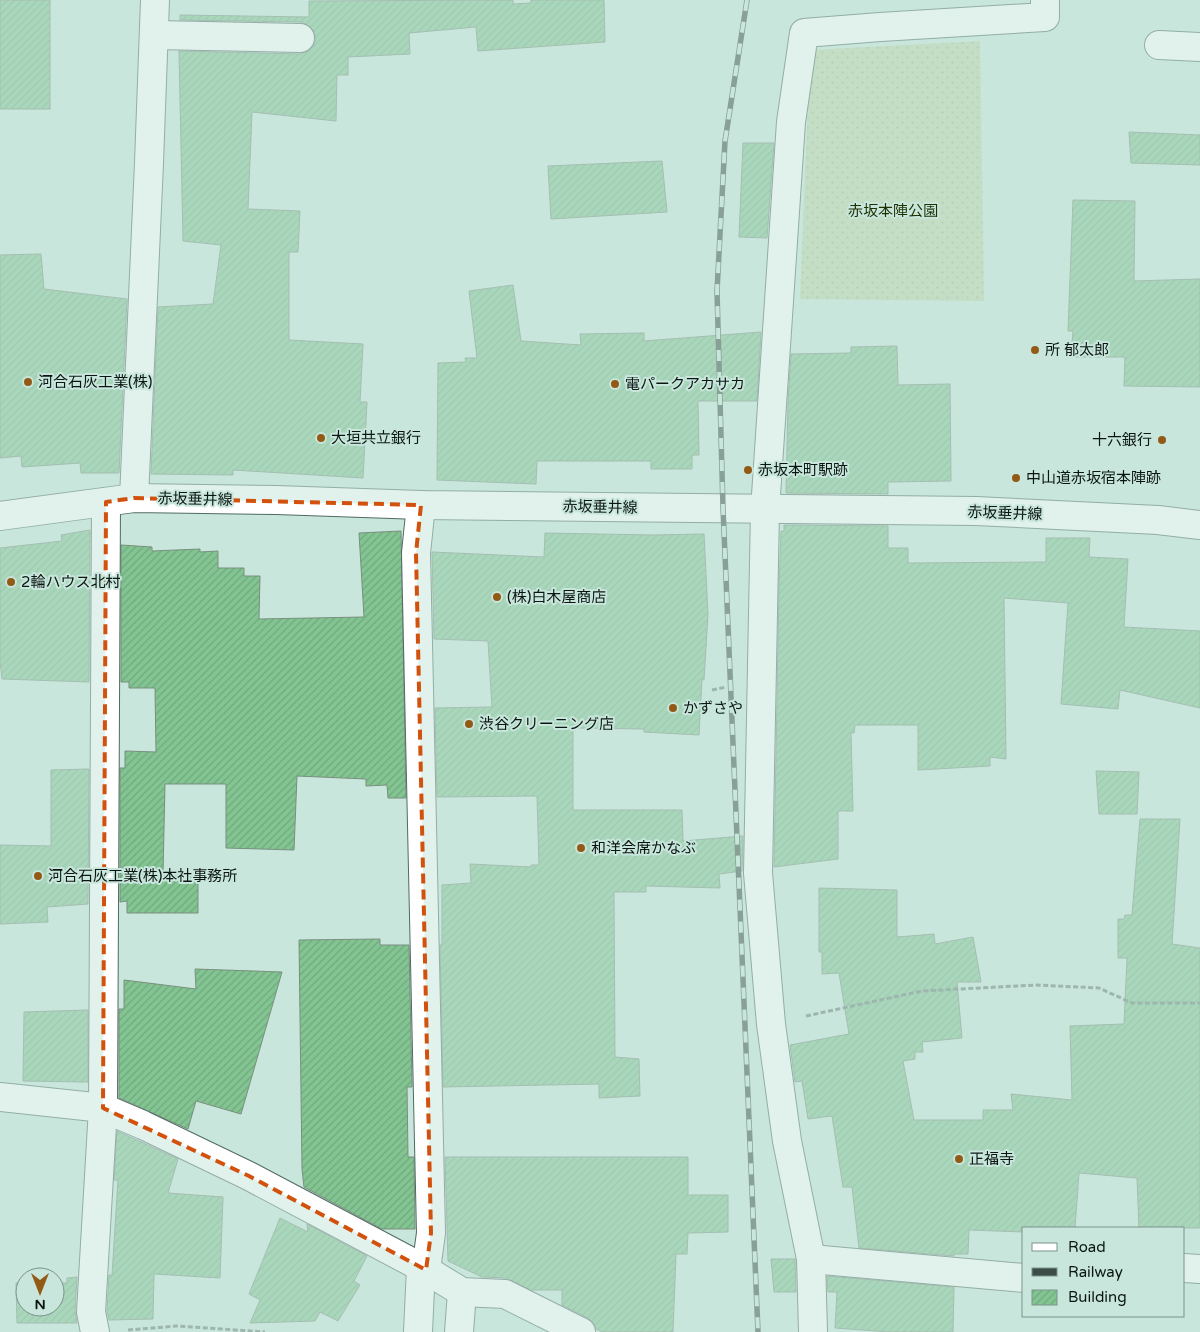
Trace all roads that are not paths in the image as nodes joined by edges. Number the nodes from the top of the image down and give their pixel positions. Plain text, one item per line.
1 (155, 0) edge
2 (1045, 0) edge
3 (154, 36) junction
4 (300, 38) dead end
5 (1159, 45) dead end
6 (1200, 47) edge
7 (134, 498) junction
8 (106, 502) junction
9 (422, 505) junction
10 (765, 510) junction
11 (0, 516) edge
12 (1200, 525) edge
13 (0, 1097) edge
14 (103, 1108) junction
15 (812, 1259) junction
16 (1185, 1268) edge
17 (1200, 1268) edge
18 (424, 1269) junction
19 (1022, 1278) edge
20 (462, 1292) junction
21 (108, 1331) edge
22 (418, 1332) edge
23 (459, 1332) edge
24 (581, 1332) edge
25 (812, 1332) edge

1 - 3 street
2 - 10 street
3 - 4 street
3 - 7 street
5 - 6 street
7 - 8 street, 赤坂垂井線
7 - 9 street, 赤坂垂井線
8 - 11 street, 赤坂垂井線
8 - 14 street
9 - 10 street, 赤坂垂井線
9 - 18 street
10 - 12 street, 赤坂垂井線
10 - 15 street
13 - 14 street
14 - 18 street
14 - 21 street
15 - 19 street
15 - 25 street
16 - 17 street
18 - 20 street
18 - 22 street
20 - 23 street
20 - 24 street

